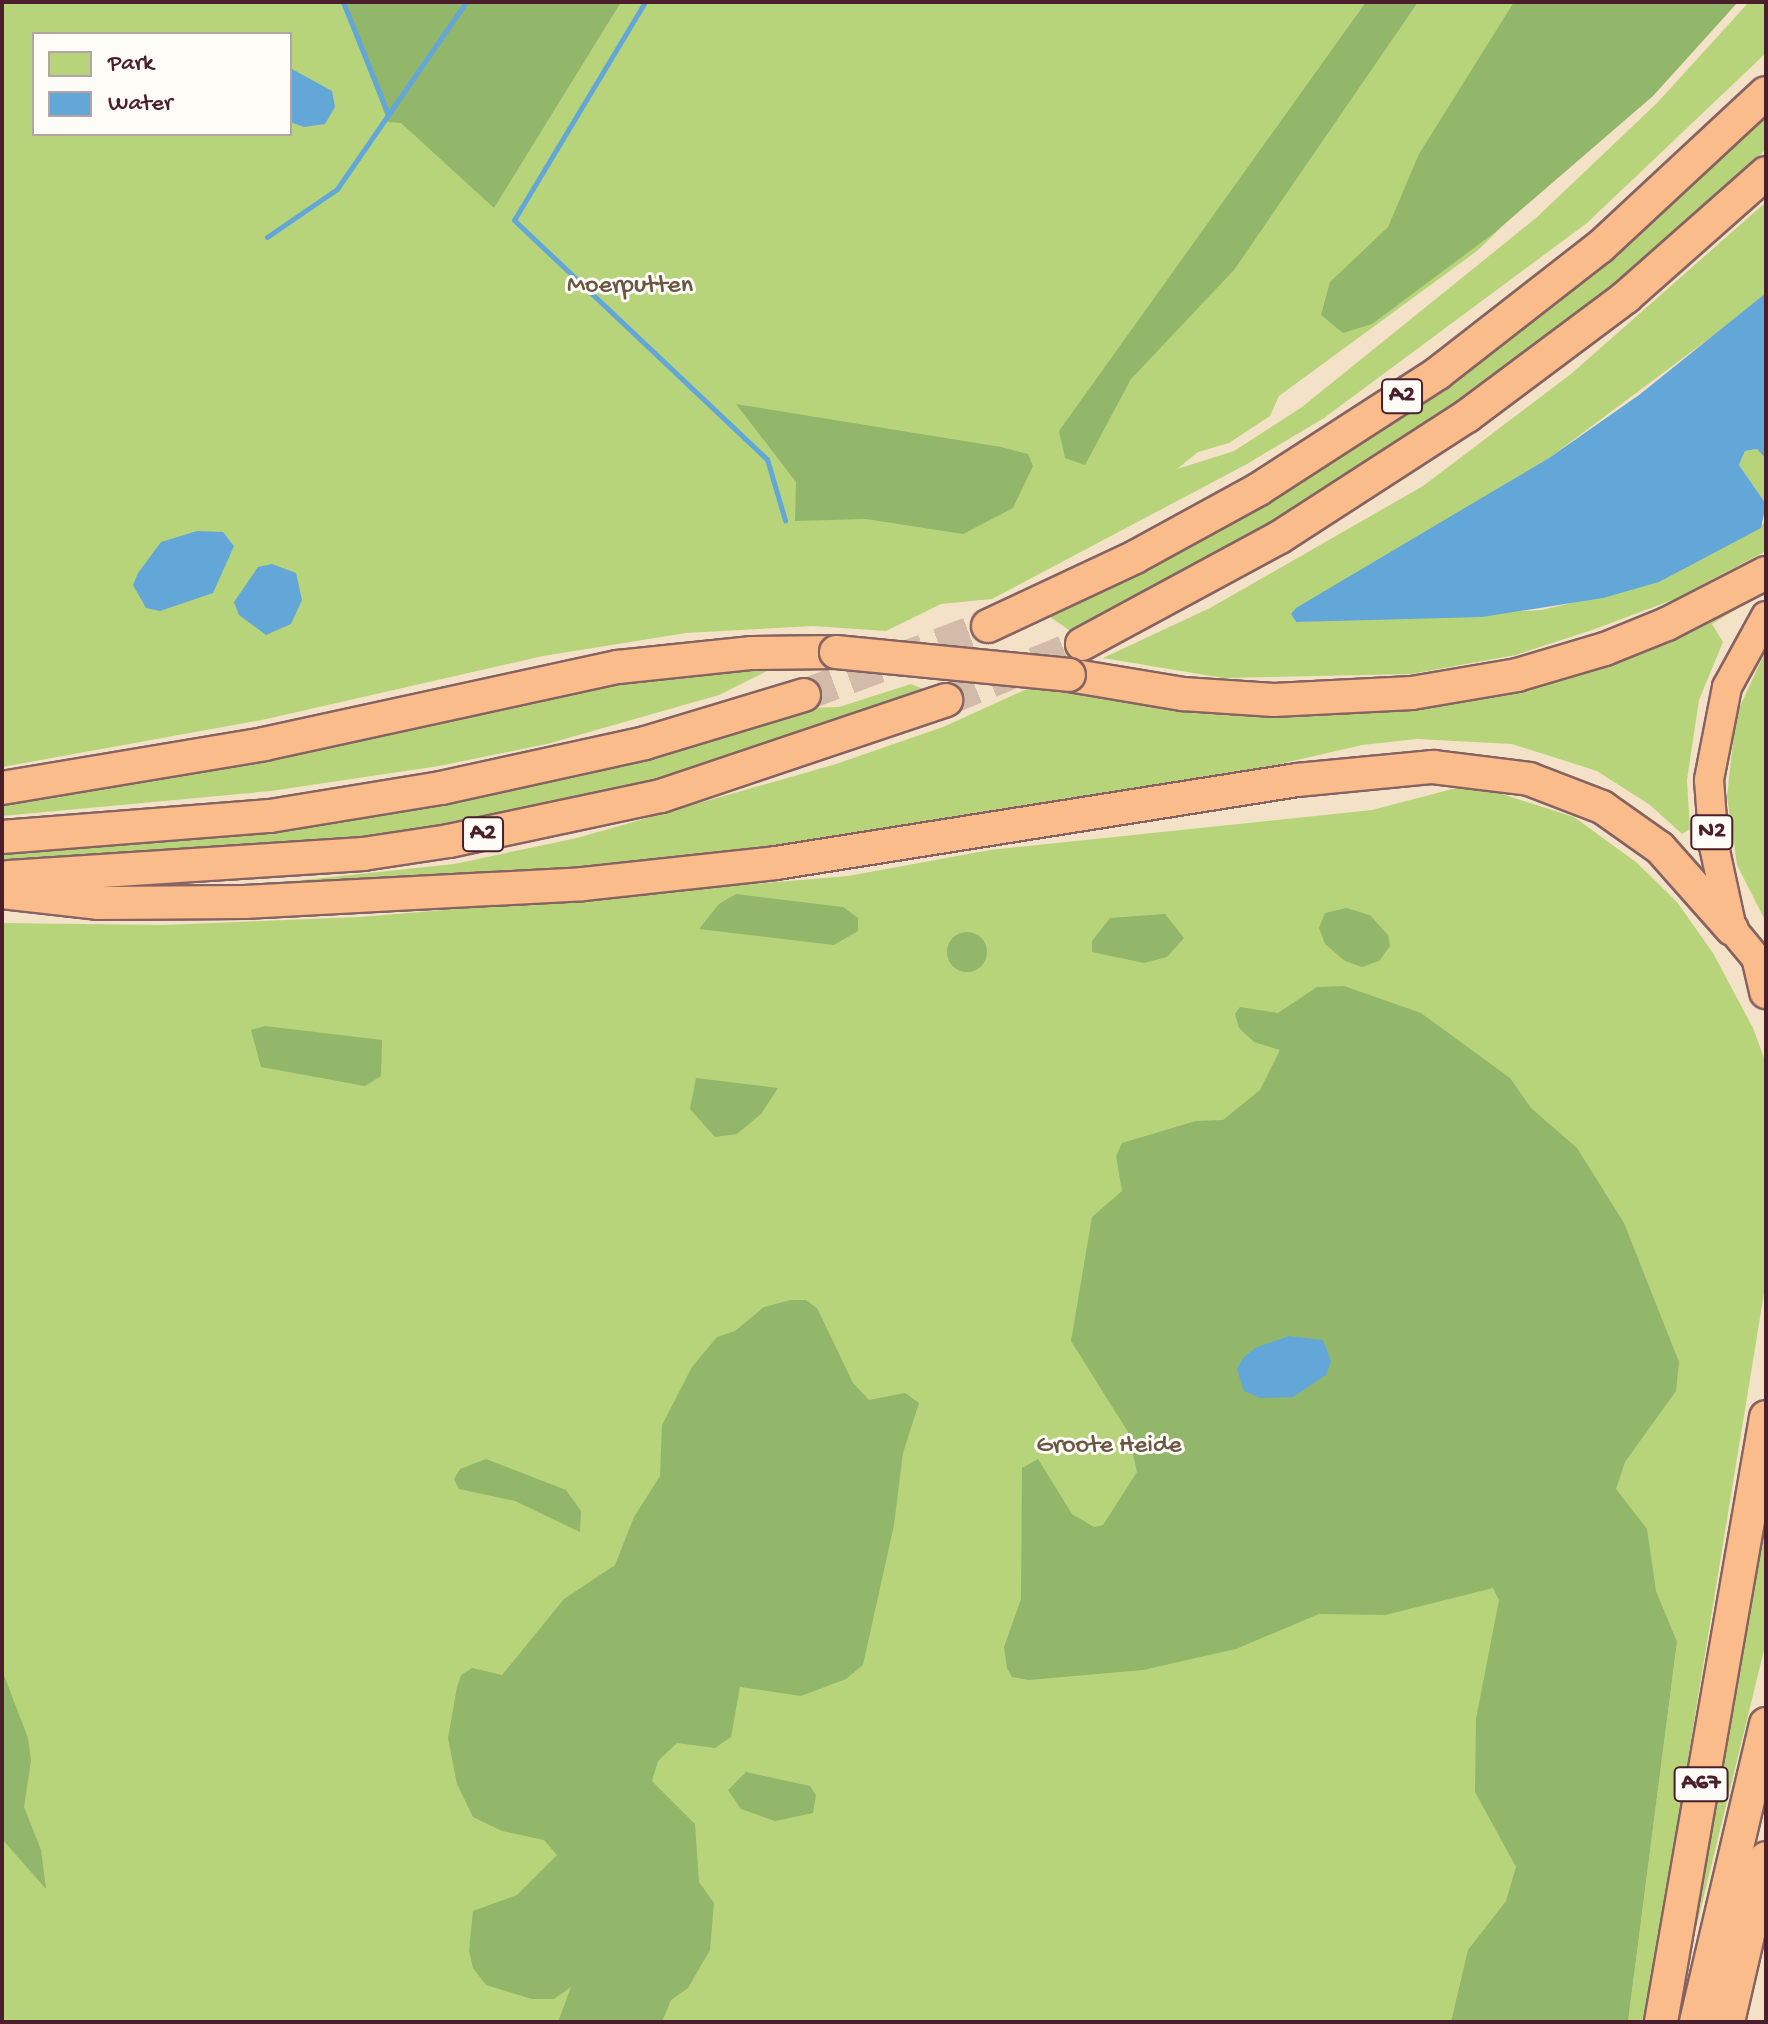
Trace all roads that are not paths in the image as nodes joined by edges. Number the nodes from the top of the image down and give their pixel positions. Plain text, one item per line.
1 (1766, 93) edge
2 (1766, 173) edge
3 (1766, 573) edge
4 (1766, 616) edge
5 (988, 626) tunnel mouth
6 (1082, 644) tunnel mouth
7 (804, 695) tunnel mouth
8 (946, 700) tunnel mouth
9 (2, 788) edge
10 (2, 837) edge
11 (2, 877) edge
12 (2, 892) edge
13 (1732, 929) junction
14 (1762, 965) edge
15 (1766, 992) edge
16 (1766, 1417) edge
17 (1766, 1724) edge
18 (1766, 1858) edge
19 (1661, 2022) edge
20 (1696, 2022) edge
21 (1728, 2022) edge

1 - 5 highway, A2
2 - 6 highway, A2
3 - 9 highway, bridge
4 - 13 highway, N2
7 - 10 highway, A2
8 - 11 highway, A2
12 - 13 highway, A2
13 - 14 highway, N2
14 - 15 highway
16 - 19 highway, A67
17 - 20 highway, A67
18 - 21 highway

